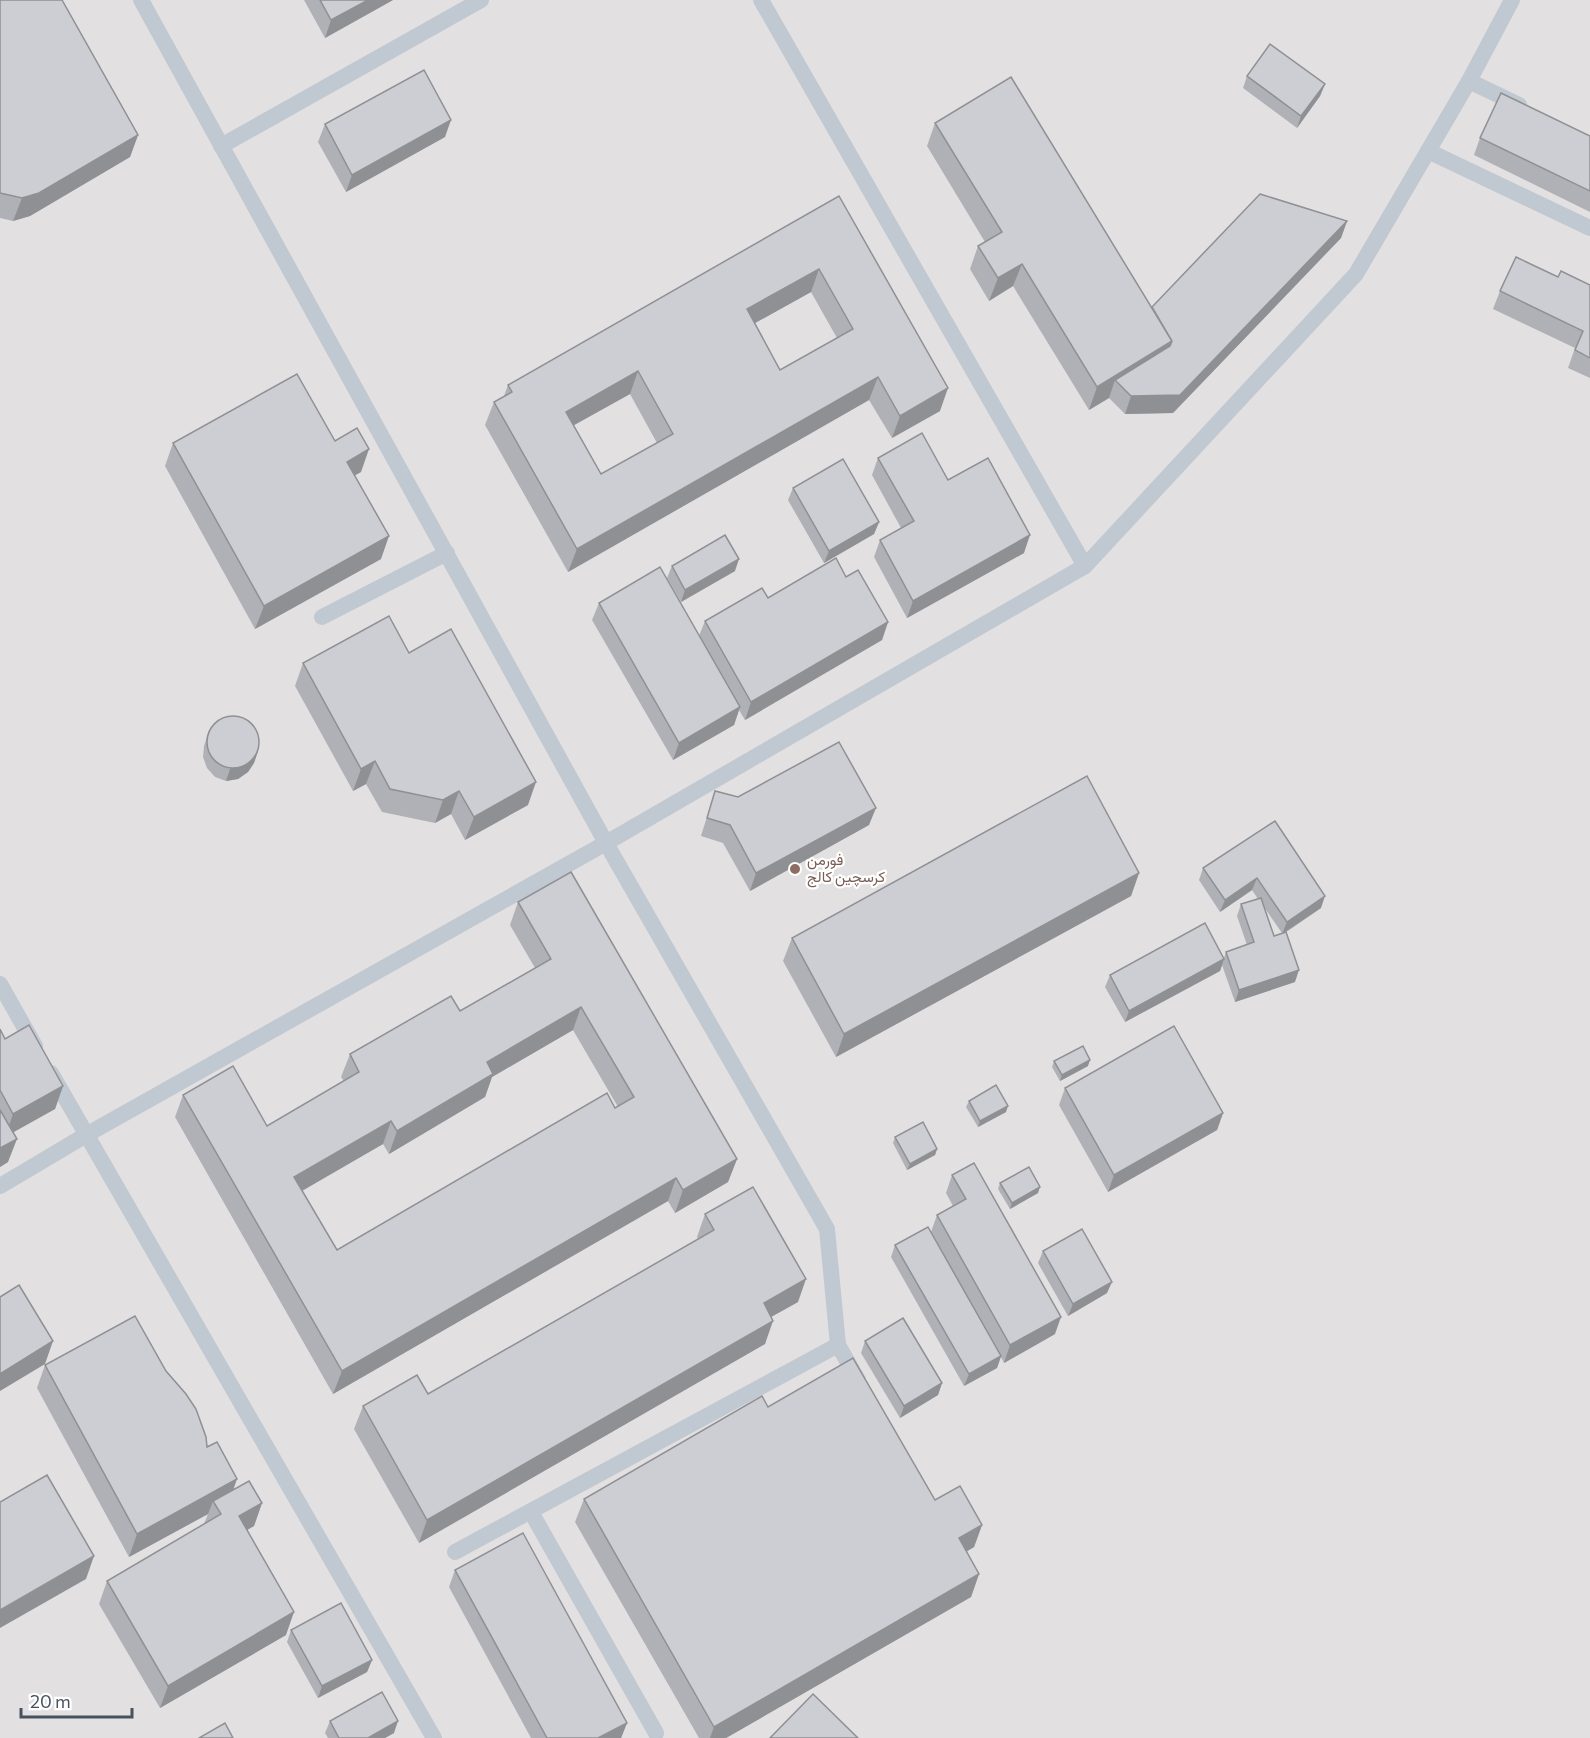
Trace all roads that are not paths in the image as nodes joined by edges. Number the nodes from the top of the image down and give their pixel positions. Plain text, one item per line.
1 (141, 0) edge
2 (481, 0) edge
3 (761, 0) edge
4 (1512, 0) edge
5 (1469, 81) junction
6 (1529, 110) edge
7 (221, 146) junction
8 (1428, 151) junction
9 (1590, 228) edge
10 (447, 553) junction
11 (1085, 566) junction
12 (322, 617) dead end
13 (606, 843) junction
14 (0, 984) edge
15 (86, 1135) junction
16 (0, 1186) edge
17 (838, 1345) junction
18 (868, 1397) edge
19 (531, 1512) junction
20 (455, 1552) dead end
21 (656, 1733) dead end
22 (434, 1738) edge

1 - 7 lane
2 - 7 lane
3 - 11 lane
4 - 5 lane
5 - 6 lane
5 - 8 lane
7 - 10 lane
8 - 9 lane
8 - 11 lane
10 - 12 lane
10 - 13 lane
11 - 13 lane
13 - 15 lane
13 - 17 lane
14 - 15 lane
15 - 16 lane
15 - 22 lane
17 - 18 lane
17 - 19 lane
19 - 20 lane
19 - 21 lane

